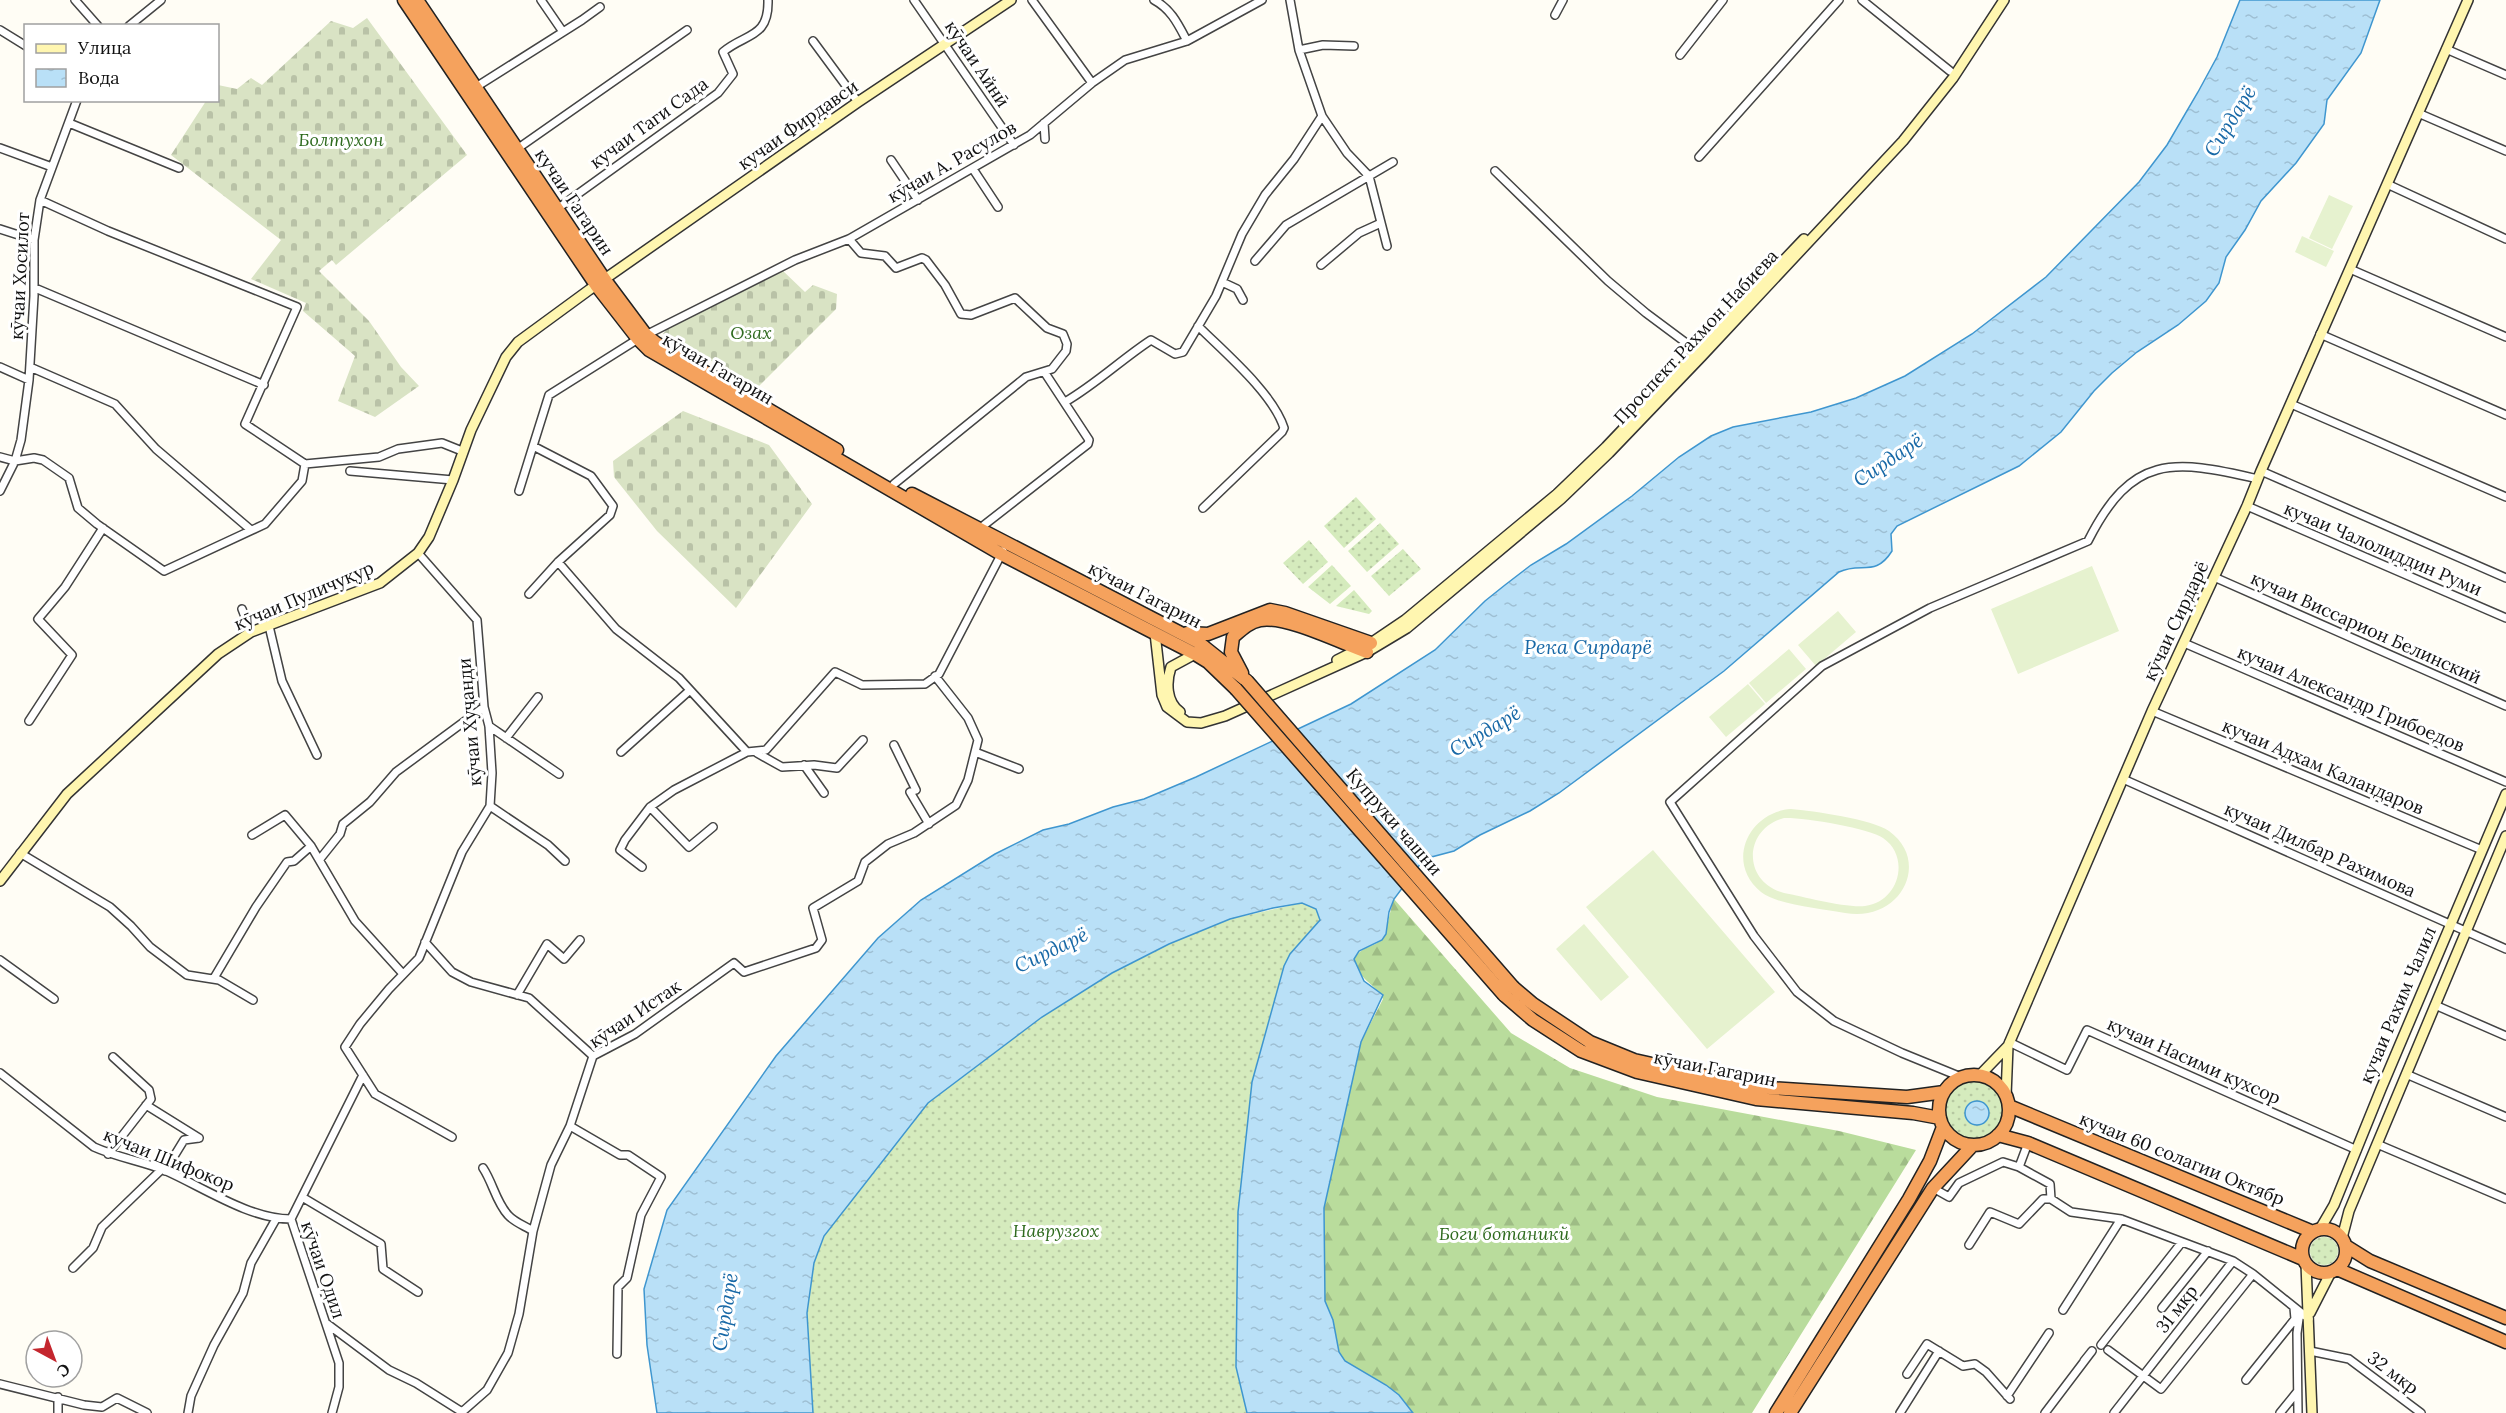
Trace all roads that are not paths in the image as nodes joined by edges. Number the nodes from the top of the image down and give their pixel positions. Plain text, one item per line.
1 (160, 0) edge
2 (404, 0) edge
3 (417, 0) edge
4 (541, 0) edge
5 (768, 0) edge
6 (914, 0) edge
7 (1011, 0) edge
8 (1032, 0) edge
9 (1154, 0) edge
10 (1262, 0) edge
11 (1290, 0) edge
12 (1563, 0) edge
13 (1723, 0) edge
14 (1839, 0) edge
15 (1862, 0) edge
16 (1998, 0) edge
17 (2004, 0) edge
18 (2468, 0) edge
19 (80, 2) edge
20 (1165, 2) edge
21 (600, 6) dead end
22 (1555, 15) dead end
23 (96, 24) edge
24 (131, 24) edge
25 (0, 30) edge
26 (687, 30) dead end
27 (563, 32) junction
28 (813, 41) dead end
29 (1187, 41) junction
30 (945, 43) junction
31 (24, 45) edge
32 (1353, 46) dead end
33 (1299, 50) junction
34 (2446, 50) junction
35 (1680, 55) dead end
36 (1950, 71) junction
37 (2506, 75) edge
38 (1092, 83) junction
39 (476, 87) junction
40 (76, 102) edge
41 (858, 102) junction
42 (2418, 112) junction
43 (1322, 116) junction
44 (69, 123) junction
45 (1044, 123) junction
46 (1045, 139) dead end
47 (1014, 145) junction
48 (0, 148) edge
49 (517, 149) junction
50 (2506, 151) edge
51 (1699, 157) dead end
52 (891, 160) dead end
53 (1393, 162) dead end
54 (52, 167) junction
55 (179, 168) dead end
56 (973, 169) junction
57 (1495, 171) dead end
58 (1369, 176) junction
59 (2387, 184) junction
60 (40, 200) junction
61 (918, 200) junction
62 (998, 207) dead end
63 (557, 209) junction
64 (1381, 223) junction
65 (0, 229) edge
66 (849, 239) junction
67 (2506, 239) edge
68 (34, 240) junction
69 (1387, 246) dead end
70 (1255, 261) dead end
71 (1321, 265) dead end
72 (2350, 269) junction
73 (1222, 282) junction
74 (601, 283) junction
75 (34, 288) junction
76 (1243, 300) dead end
77 (1198, 326) junction
78 (2320, 334) junction
79 (642, 337) junction
80 (2506, 337) edge
81 (1697, 351) junction
82 (0, 367) edge
83 (30, 367) junction
84 (1045, 373) junction
85 (29, 380) junction
86 (264, 385) junction
87 (1065, 402) junction
88 (2290, 404) junction
89 (2506, 415) edge
90 (533, 446) junction
91 (462, 451) junction
92 (0, 457) edge
93 (15, 461) junction
94 (305, 464) junction
95 (350, 471) dead end
96 (2259, 475) junction
97 (453, 480) junction
98 (894, 484) junction
99 (0, 491) edge
100 (519, 491) dead end
101 (2506, 497) edge
102 (2247, 506) junction
103 (1203, 508) dead end
104 (103, 528) junction
105 (979, 529) junction
106 (251, 530) junction
107 (1004, 549) junction
108 (418, 553) junction
109 (558, 562) junction
110 (2214, 577) junction
111 (2506, 578) edge
112 (529, 594) dead end
113 (242, 609) dead end
114 (2506, 618) edge
115 (269, 626) junction
116 (251, 632) junction
117 (1178, 632) junction
118 (1155, 633) junction
119 (2184, 643) junction
120 (1365, 648) junction
121 (1195, 654) junction
122 (935, 676) junction
123 (1247, 681) junction
124 (689, 691) junction
125 (538, 697) dead end
126 (2506, 706) edge
127 (484, 707) junction
128 (2152, 711) junction
129 (29, 721) dead end
130 (489, 726) junction
131 (506, 738) junction
132 (863, 740) dead end
133 (894, 745) dead end
134 (621, 752) dead end
135 (747, 752) junction
136 (975, 752) junction
137 (757, 753) junction
138 (317, 755) dead end
139 (804, 765) junction
140 (1019, 768) dead end
141 (559, 774) dead end
142 (2123, 779) junction
143 (2506, 782) edge
144 (824, 793) dead end
145 (2506, 794) edge
146 (490, 806) junction
147 (650, 807) junction
148 (929, 824) junction
149 (713, 827) dead end
150 (252, 835) dead end
151 (2506, 836) edge
152 (311, 846) junction
153 (2482, 850) junction
154 (20, 853) junction
155 (320, 859) junction
156 (2501, 859) edge
157 (565, 861) dead end
158 (642, 867) dead end
159 (0, 881) edge
160 (2450, 924) junction
161 (2467, 931) junction
162 (580, 940) dead end
163 (425, 942) junction
164 (2506, 949) edge
165 (0, 960) edge
166 (403, 974) junction
167 (214, 978) junction
168 (1509, 991) junction
169 (517, 995) junction
170 (54, 999) dead end
171 (253, 1000) dead end
172 (2435, 1005) junction
173 (2506, 1036) edge
174 (2008, 1044) junction
175 (593, 1056) junction
176 (113, 1057) dead end
177 (0, 1074) edge
178 (2406, 1074) junction
179 (363, 1075) junction
180 (1980, 1075) junction
181 (1961, 1077) junction
182 (1944, 1092) junction
183 (2007, 1101) junction
184 (146, 1105) junction
185 (2506, 1117) edge
186 (1941, 1123) junction
187 (570, 1126) junction
188 (1998, 1135) junction
189 (452, 1137) dead end
190 (2028, 1143) junction
191 (2377, 1144) junction
192 (1973, 1145) junction
193 (2357, 1150) junction
194 (108, 1154) junction
195 (2019, 1167) junction
196 (483, 1168) dead end
197 (163, 1170) junction
198 (1933, 1188) junction
199 (302, 1197) junction
200 (2051, 1199) junction
201 (2506, 1199) edge
202 (276, 1219) junction
203 (291, 1219) junction
204 (2121, 1219) junction
205 (533, 1231) junction
206 (2316, 1231) junction
207 (2182, 1242) junction
208 (2344, 1242) junction
209 (1969, 1245) dead end
210 (2208, 1251) junction
211 (2233, 1261) junction
212 (2304, 1262) junction
213 (73, 1268) dead end
214 (2334, 1271) junction
215 (2253, 1274) junction
216 (418, 1292) dead end
217 (2163, 1308) dead end
218 (2063, 1310) dead end
219 (2303, 1313) junction
220 (2506, 1318) edge
221 (326, 1323) junction
222 (2049, 1333) dead end
223 (2506, 1342) edge
224 (2101, 1345) dead end
225 (2108, 1350) dead end
226 (1939, 1351) junction
227 (2310, 1351) junction
228 (616, 1354) dead end
229 (2085, 1361) dead end
230 (1907, 1374) dead end
231 (2144, 1376) junction
232 (2246, 1380) dead end
233 (0, 1384) edge
234 (2297, 1392) junction
235 (58, 1397) junction
236 (1795, 1411) edge
237 (190, 1412) edge
238 (57, 1413) edge
239 (147, 1413) edge
240 (332, 1413) edge
241 (1776, 1413) edge
242 (1900, 1413) edge
243 (2045, 1413) edge
244 (2114, 1413) edge
245 (2280, 1413) edge
246 (2298, 1413) edge
247 (2312, 1413) edge
248 (2421, 1413) edge

1 - 24 street
2 - 74 highway, кӯчаи Гагарин
3 - 39 highway
4 - 27 street
5 - 63 street, кучаи Таги Сада
6 - 30 street, кӯчаи Айнӣ
7 - 30 main road, кучаи Фирдавси
8 - 38 street
9 - 20 street
10 - 29 street, кӯчаи А. Расулов
11 - 33 street
12 - 22 street
13 - 35 street
14 - 51 street
15 - 36 street
16 - 36 main road, Проспект Рахмон Набиева
17 - 120 main road, Проспект Рахмон Набиева
18 - 34 main road, кӯчаи Сирдарё
19 - 23 street
20 - 29 street
21 - 27 street
25 - 31 street
26 - 49 street
27 - 39 street
28 - 41 street
29 - 38 street, кӯчаи А. Расулов
30 - 41 main road, кучаи Фирдавси
30 - 47 street, кӯчаи Айнӣ
32 - 33 street
33 - 43 street
34 - 37 street
34 - 42 main road, кӯчаи Сирдарё
36 - 81 main road, Проспект Рахмон Набиева
38 - 45 street, кӯчаи А. Расулов
39 - 49 highway, кучаи Гагарин
40 - 44 street, кӯчаи Хосилот
41 - 74 main road, кучаи Фирдавси
42 - 50 street
42 - 59 main road, кӯчаи Сирдарё
43 - 58 street
43 - 73 street
44 - 54 street, кӯчаи Хосилот
44 - 55 street
45 - 46 street
45 - 47 street, кӯчаи А. Расулов
47 - 56 street, кӯчаи А. Расулов
48 - 54 street
49 - 63 highway, кучаи Гагарин
52 - 61 street
53 - 58 street
54 - 60 street, кӯчаи Хосилот
56 - 61 street, кӯчаи А. Расулов
56 - 62 street
57 - 81 street
58 - 64 street
58 - 70 street
59 - 67 street
59 - 72 main road, кӯчаи Сирдарё
60 - 68 street, кӯчаи Хосилот
60 - 86 street
61 - 66 street, кӯчаи А. Расулов
63 - 74 highway, кучаи Гагарин
64 - 69 street
64 - 71 street
65 - 68 street
66 - 79 street, кӯчаи А. Расулов
66 - 84 street
68 - 75 street, кӯчаи Хосилот
72 - 78 main road, кӯчаи Сирдарё
72 - 80 street
73 - 76 street
73 - 77 street
74 - 79 highway, кӯчаи Гагарин
74 - 91 main road, кӯчаи Пуличуқур
75 - 83 street, кӯчаи Хосилот
75 - 86 street
77 - 87 street
77 - 103 street
78 - 88 main road, кӯчаи Сирдарё
78 - 89 street
79 - 90 street, кӯчаи А. Расулов
79 - 98 highway, кӯчаи Гагарин
79 - 107 highway, кӯчаи Гагарин
81 - 120 main road, Проспект Рахмон Набиева
82 - 85 street
83 - 85 street, кӯчаи Хосилот
83 - 106 street
84 - 87 street
84 - 98 street
85 - 93 street, кӯчаи Хосилот
86 - 94 street
87 - 105 street
88 - 96 main road, кӯчаи Сирдарё
88 - 101 street
90 - 100 street, кӯчаи А. Расулов
90 - 109 street
91 - 94 street
91 - 97 main road, кӯчаи Пуличуқур
92 - 93 street
93 - 99 street, кӯчаи Хосилот
93 - 104 street
94 - 106 street
95 - 97 street
96 - 102 main road, кӯчаи Сирдарё
96 - 111 street, кучаи Чалолиддин Руми
96 - 181 street, кучаи Чалолиддин Руми
97 - 108 main road, кӯчаи Пуличуқур
98 - 105 highway, кӯчаи Гагарин
102 - 110 main road, кӯчаи Сирдарё
102 - 114 street, кучаи Чалолиддин Руми
104 - 106 street
104 - 129 street
105 - 107 highway, кӯчаи Гагарин
107 - 117 highway, кӯчаи Гагарин
107 - 118 highway, кӯчаи Гагарин
107 - 122 street
108 - 115 main road, кӯчаи Пуличуқур
108 - 127 street, кӯчаи Хуҷанди
109 - 112 street
109 - 124 street
110 - 119 main road, кӯчаи Сирдарё
110 - 126 street, кучаи Виссарион Белинский
113 - 116 street
115 - 116 main road, кӯчаи Пуличуқур
115 - 138 street
116 - 154 main road, кӯчаи Пуличуқур
117 - 120 highway
117 - 123 highway, кӯчаи Гагарин
118 - 120 main road
118 - 121 highway, кӯчаи Гагарин
119 - 128 main road, кӯчаи Сирдарё
119 - 143 street, кучаи Александр Грибоедов
120 - 121 main road
120 - 123 highway
121 - 168 highway, кӯчаи Гагарин, bridge
122 - 136 street, кӯчаи Истак
122 - 137 street
123 - 168 highway, Купруки чашни, bridge
124 - 134 street
124 - 135 street
125 - 131 street
127 - 130 street, кӯчаи Хуҷанди
127 - 155 street
128 - 142 main road, кӯчаи Сирдарё
128 - 153 street, кучаи Адхам Каландаров
130 - 131 street
130 - 146 street, кӯчаи Хуҷанди
131 - 141 street
132 - 139 street
133 - 148 street
135 - 137 street
135 - 147 street
136 - 140 street
136 - 148 street, кӯчаи Истак
137 - 139 street
139 - 144 street
142 - 160 street, кучаи Дилбар Рахимова
142 - 174 main road, кӯчаи Сирдарё
145 - 153 main road, кучаи Рахим Чалил
146 - 157 street
146 - 163 street, кӯчаи Хуҷанди
147 - 149 street
147 - 158 street
148 - 175 street, кӯчаи Истак
150 - 152 street
151 - 156 main road, кучаи Рахим Чалил
152 - 155 street
152 - 167 street
153 - 160 main road, кучаи Рахим Чалил
154 - 159 main road, кӯчаи Пуличуқур
154 - 167 street
155 - 166 street
156 - 161 main road, кучаи Рахим Чалил
160 - 161 street, кучаи Дилбар Рахимова
160 - 193 main road, кучаи Рахим Чалил
161 - 164 street, кучаи Дилбар Рахимова
161 - 172 main road, кучаи Рахим Чалил
162 - 169 street
163 - 166 street, кӯчаи Хуҷанди
163 - 169 street
165 - 170 street
166 - 179 street, кӯчаи Хуҷанди
167 - 171 street
168 - 182 highway, кӯчаи Гагарин
168 - 186 highway, кӯчаи Гагарин
169 - 175 street
172 - 173 street
172 - 178 main road, кучаи Рахим Чалил
174 - 180 main road
174 - 183 main road
174 - 193 street, кучаи Насими кухсор
175 - 187 street, кӯчаи Истак
176 - 184 street
177 - 194 street, кучаи Шифокор
178 - 185 street
178 - 191 main road, кучаи Рахим Чалил
179 - 189 street, кӯчаи Хуҷанди
179 - 199 street
180 - 181 highway
180 - 183 highway
181 - 182 highway
182 - 186 highway
183 - 188 highway
183 - 206 highway, кучаи 60 солагии Октябр
184 - 194 street
184 - 197 street
186 - 192 highway
186 - 241 highway
187 - 205 street, кӯчаи Истак
187 - 228 street
188 - 190 highway
188 - 192 highway
190 - 195 street
190 - 212 highway
191 - 201 street
191 - 208 main road, кучаи Рахим Чалил
192 - 198 highway
193 - 206 main road, кучаи Рахим Чалил
194 - 197 street, кучаи Шифокор
195 - 198 street
195 - 200 street
196 - 205 street
197 - 202 street, кучаи Шифокор
197 - 213 street
198 - 236 highway
199 - 203 street
199 - 216 street
200 - 204 street
200 - 209 street
202 - 203 street, кӯчаи Одил
202 - 237 street, кӯчаи Одил
203 - 221 street, кӯчаи Одил
204 - 207 street
204 - 218 street
205 - 221 street, кӯчаи Истак
206 - 208 highway
206 - 212 highway
207 - 210 street
207 - 224 street
208 - 214 highway
208 - 220 highway
210 - 211 street
210 - 217 street
211 - 215 street
211 - 231 street, 31 мкр
212 - 214 highway
212 - 219 main road
214 - 219 main road
214 - 223 highway
215 - 219 street
215 - 231 street
219 - 227 main road
219 - 232 street
219 - 234 street
221 - 240 street, кӯчаи Одил
222 - 226 street
225 - 231 street
226 - 230 street
226 - 242 street
227 - 247 main road
227 - 248 street, 32 мкр
229 - 243 street
231 - 244 street, 31 мкр
233 - 235 street
234 - 245 street
234 - 246 street
235 - 238 street
235 - 239 street

